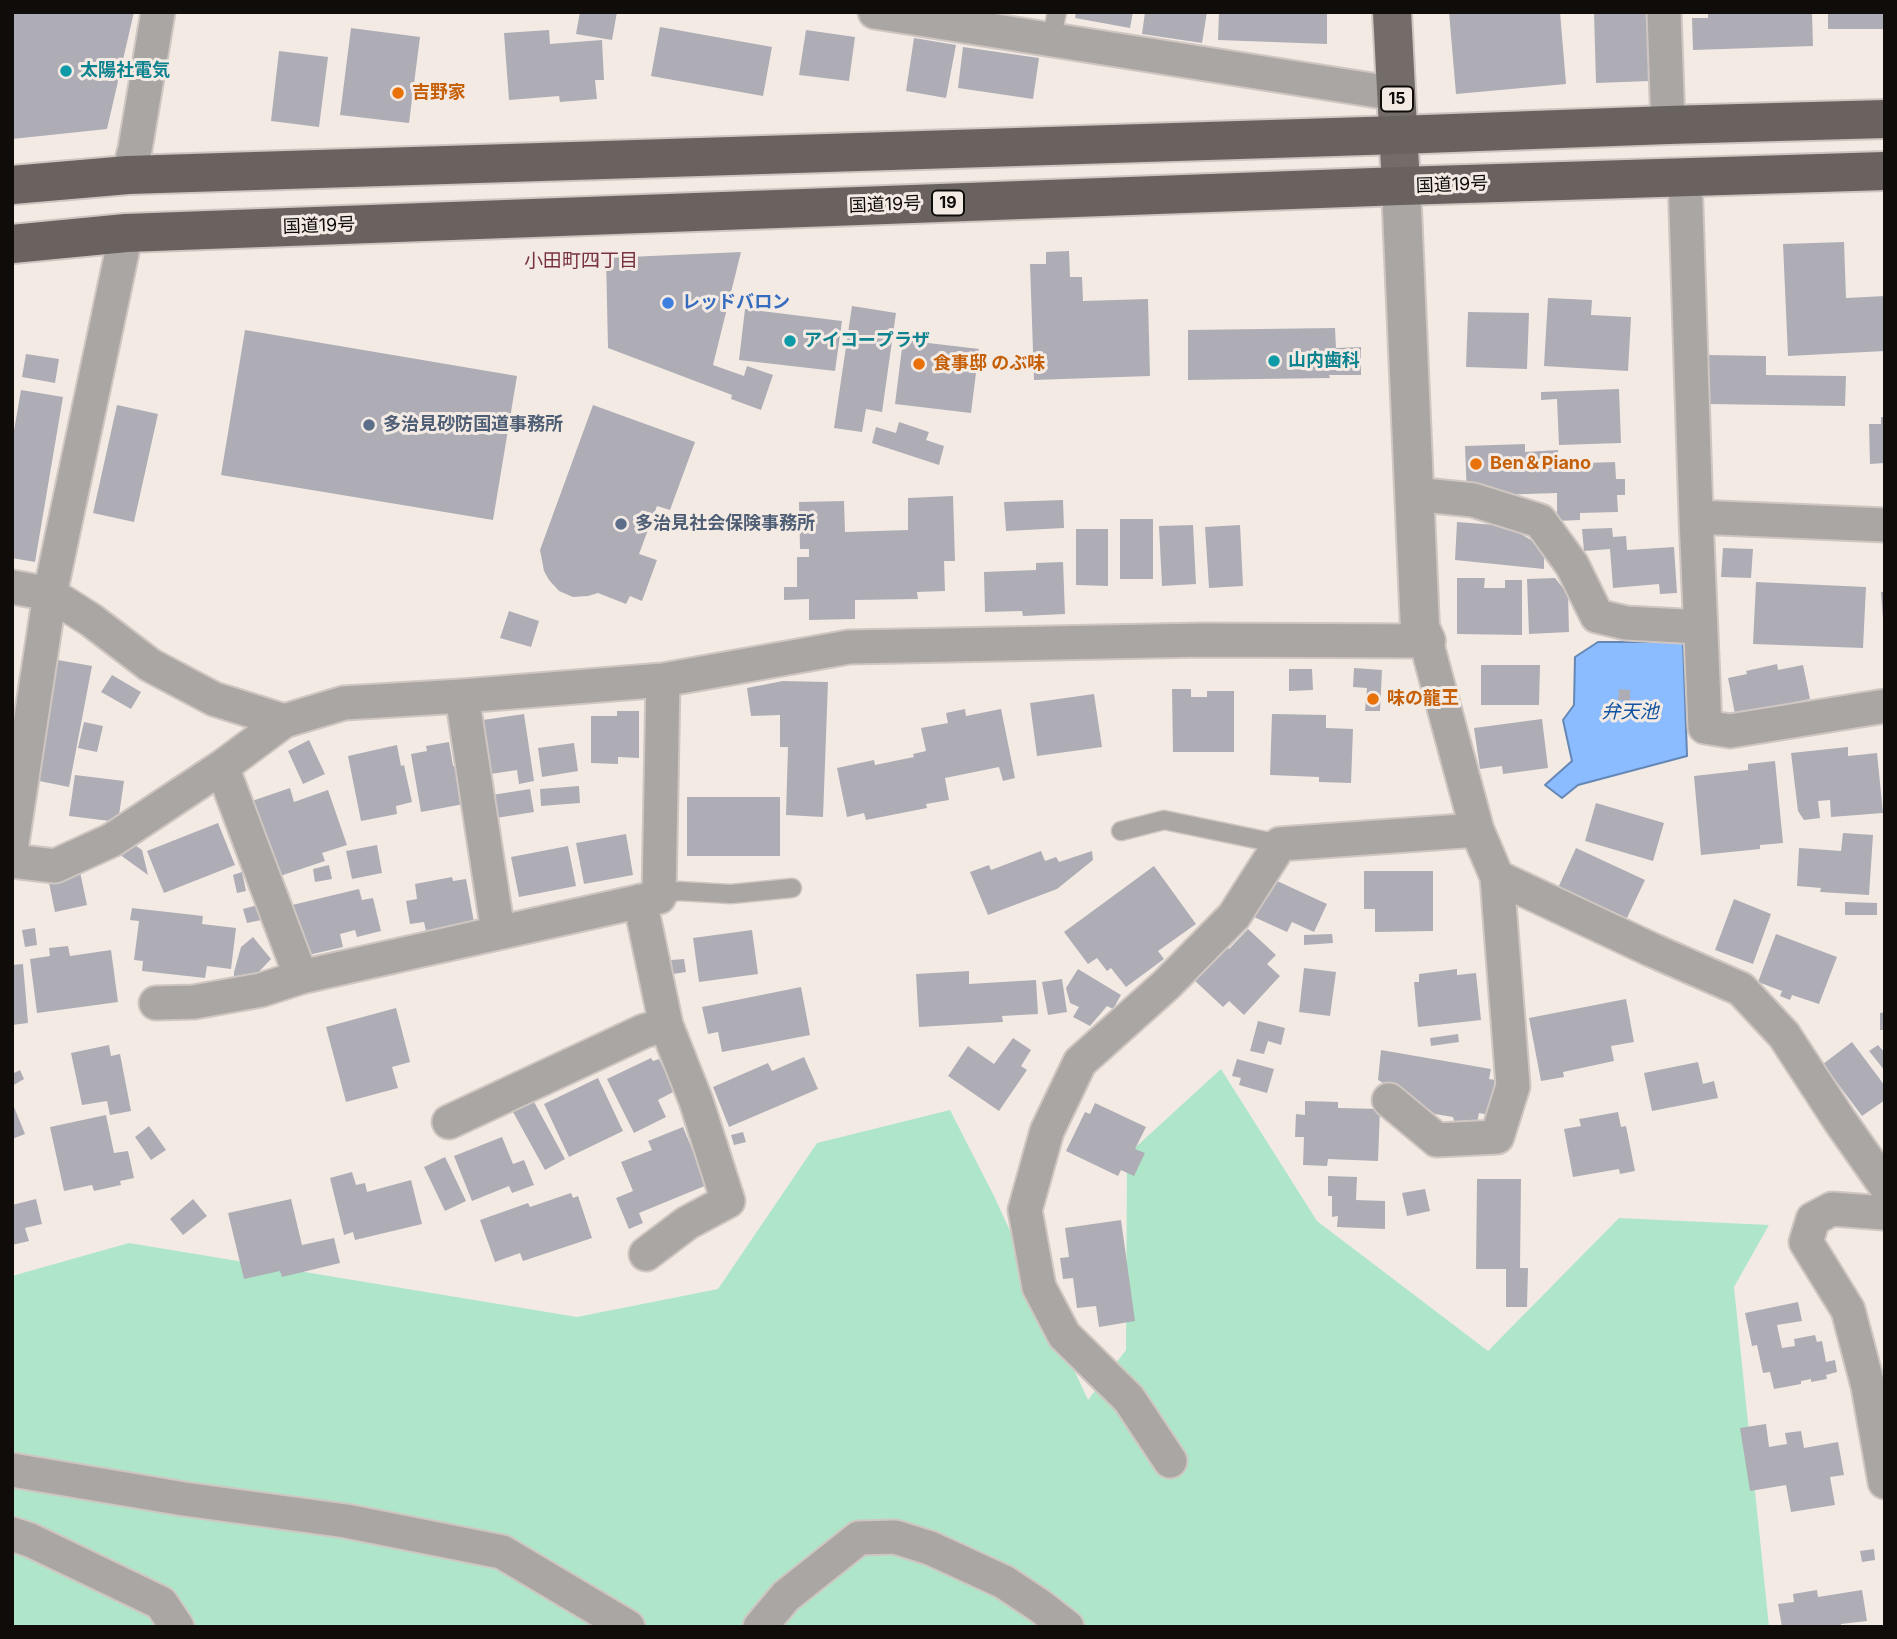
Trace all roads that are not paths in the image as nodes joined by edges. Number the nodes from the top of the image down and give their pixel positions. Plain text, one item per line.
1 (158, 12) edge
2 (875, 12) edge
3 (1392, 12) edge
4 (1664, 12) edge
5 (1054, 26) edge
6 (1397, 94) junction
7 (1885, 119) edge
8 (1668, 125) junction
9 (1398, 135) junction
10 (1885, 171) edge
11 (128, 176) junction
12 (1685, 177) junction
13 (12, 185) edge
14 (1401, 186) junction
15 (126, 233) junction
16 (12, 244) edge
17 (1413, 494) junction
18 (1696, 517) junction
19 (1885, 525) edge
20 (12, 587) edge
21 (51, 594) junction
22 (1700, 627) junction
23 (1426, 641) junction
24 (663, 680) junction
25 (462, 696) junction
26 (1885, 706) edge
27 (284, 720) junction
28 (222, 767) junction
29 (1477, 830) junction
30 (1121, 831) dead end
31 (12, 843) edge
32 (1280, 844) junction
33 (12, 861) edge
34 (1497, 877) junction
35 (792, 888) dead end
36 (649, 899) junction
37 (498, 932) junction
38 (300, 977) junction
39 (156, 1003) dead end
40 (666, 1025) junction
41 (1388, 1100) dead end
42 (449, 1122) dead end
43 (1885, 1185) edge
44 (1885, 1213) edge
45 (646, 1254) dead end
46 (1170, 1461) dead end
47 (12, 1470) edge
48 (1885, 1482) edge
49 (12, 1534) edge
50 (177, 1627) edge
51 (628, 1627) edge
52 (760, 1627) edge
53 (1067, 1627) edge

1 - 11 street
2 - 5 street
3 - 6 main road, 15
4 - 8 street
5 - 6 street
6 - 9 main road, 15
7 - 8 highway
8 - 9 highway
9 - 11 highway
9 - 14 main road, 15
10 - 12 highway, 国道19号 / 19
11 - 13 highway
12 - 14 highway, 国道19号 / 19
12 - 18 street
14 - 15 highway, 国道19号 / 19
14 - 17 street
15 - 16 highway, 国道19号 / 19
15 - 21 street
17 - 22 street
17 - 23 street
18 - 19 street
18 - 22 street
20 - 21 street
21 - 27 street
21 - 31 street
22 - 26 street
23 - 24 street
23 - 29 street
24 - 25 street
24 - 36 street
25 - 27 street
25 - 37 street
27 - 28 street
28 - 33 street
28 - 38 street
29 - 32 street
29 - 34 street
30 - 32 lane
32 - 46 street
34 - 41 street
34 - 43 street
35 - 36 lane
36 - 37 street
36 - 40 street
37 - 38 street
38 - 39 street
40 - 42 street
40 - 45 street
44 - 48 street
47 - 51 street
49 - 50 street
52 - 53 street

